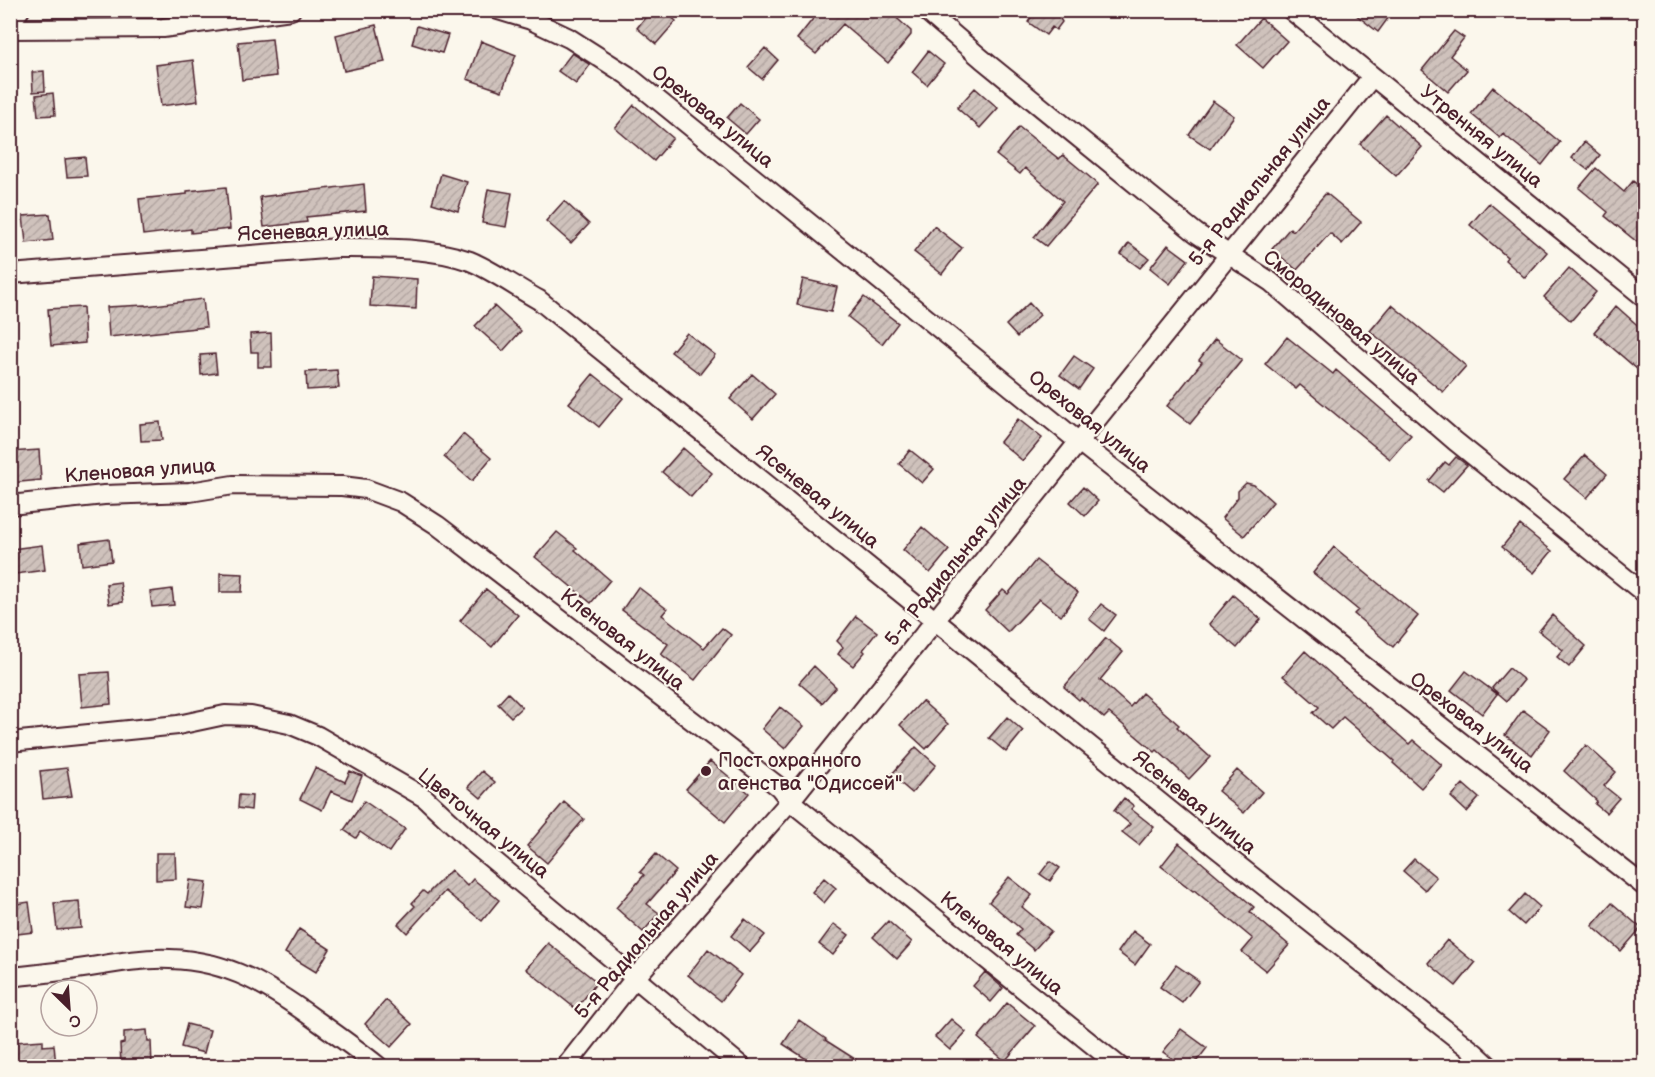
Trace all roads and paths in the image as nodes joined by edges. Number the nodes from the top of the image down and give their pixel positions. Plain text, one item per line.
1 (20, 10) edge
2 (291, 10) edge
3 (498, 10) edge
4 (925, 10) edge
5 (1291, 10) edge
6 (10, 22) edge
7 (10, 29) edge
8 (1372, 77) junction
9 (1229, 254) junction
10 (10, 274) edge
11 (1644, 297) edge
12 (1080, 442) junction
13 (10, 505) edge
14 (1644, 593) edge
15 (936, 620) junction
16 (10, 742) edge
17 (790, 801) junction
18 (1644, 886) edge
19 (10, 977) edge
20 (635, 978) junction
21 (378, 1066) edge
22 (566, 1066) edge
23 (741, 1066) edge
24 (1119, 1066) edge
25 (1489, 1066) edge

1 - 6 street
2 - 7 street
3 - 12 street, Ореховая улица
4 - 9 street, Смородиновая улица
5 - 8 street, Утренняя улица
8 - 9 street, 5-я Радиальная улица
8 - 11 street, Утренняя улица
9 - 12 street, 5-я Радиальная улица
9 - 14 street, Смородиновая улица
10 - 15 street, Ясеневая улица
12 - 15 street, 5-я Радиальная улица
12 - 18 street, Ореховая улица
13 - 17 street, Кленовая улица
15 - 17 street, 5-я Радиальная улица
15 - 25 street, Ясеневая улица
16 - 20 street, Цветочная улица
17 - 20 street, 5-я Радиальная улица
17 - 24 street, Кленовая улица
19 - 21 street
20 - 22 street, 5-я Радиальная улица
20 - 23 street, Цветочная улица

